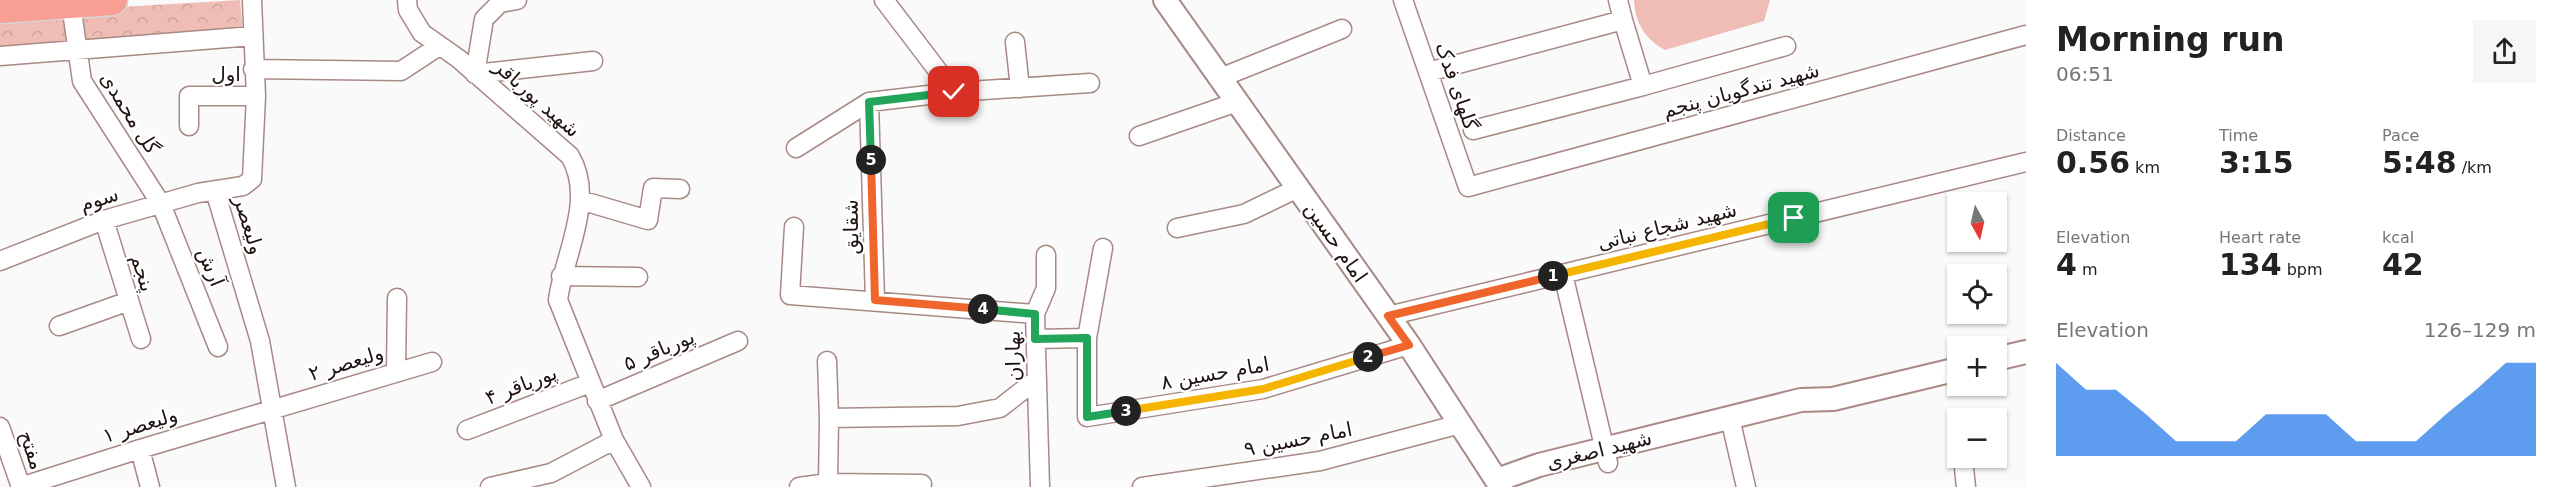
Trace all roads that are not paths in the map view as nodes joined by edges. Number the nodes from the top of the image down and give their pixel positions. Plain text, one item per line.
1 (112, 0) edge
2 (252, 0) edge
3 (407, 0) edge
4 (518, 0) edge
5 (884, 0) edge
6 (1403, 0) edge
7 (1618, 0) edge
8 (1168, 1) edge
9 (71, 4) junction
10 (18, 5) edge
11 (1623, 20) junction
12 (1342, 29) dead end
13 (2026, 35) edge
14 (253, 36) junction
15 (1015, 42) dead end
16 (439, 45) junction
17 (1786, 46) dead end
18 (77, 48) junction
19 (0, 56) edge
20 (593, 61) dead end
21 (253, 69) junction
22 (1428, 72) junction
23 (476, 74) junction
24 (1220, 78) junction
25 (1090, 83) dead end
26 (1643, 86) junction
27 (1020, 88) junction
28 (954, 92) junction
29 (256, 96) junction
30 (869, 102) junction
31 (1237, 102) junction
32 (189, 126) dead end
33 (1473, 130) dead end
34 (1138, 136) dead end
35 (796, 148) dead end
36 (2026, 162) edge
37 (1468, 187) joint
38 (1298, 188) junction
39 (680, 189) dead end
40 (215, 191) junction
41 (580, 200) junction
42 (161, 204) junction
43 (104, 220) junction
44 (794, 226) dead end
45 (1177, 228) dead end
46 (1103, 248) dead end
47 (1046, 255) dead end
48 (0, 261) edge
49 (1563, 274) junction
50 (561, 276) junction
51 (638, 277) dead end
52 (397, 298) dead end
53 (875, 300) junction
54 (129, 301) junction
55 (1035, 314) junction
56 (1388, 316) junction
57 (59, 326) dead end
58 (1087, 338) junction
59 (141, 339) dead end
60 (1035, 339) junction
61 (738, 341) dead end
62 (1409, 345) junction
63 (218, 347) dead end
64 (2026, 352) edge
65 (2007, 356) edge
66 (827, 361) dead end
67 (432, 362) dead end
68 (396, 372) junction
69 (1947, 372) edge
70 (1036, 380) junction
71 (590, 383) junction
72 (597, 401) junction
73 (274, 408) junction
74 (829, 418) junction
75 (1460, 423) junction
76 (1731, 424) junction
77 (0, 427) edge
78 (467, 430) dead end
79 (614, 440) junction
80 (140, 449) junction
81 (1606, 455) junction
82 (1964, 468) dead end
83 (828, 483) junction
84 (922, 484) dead end
85 (1495, 485) edge
86 (21, 487) edge
87 (150, 487) edge
88 (286, 487) edge
89 (490, 487) edge
90 (641, 487) edge
91 (799, 487) edge
92 (1040, 487) edge
93 (1142, 487) edge
94 (1746, 487) edge
95 (1966, 487) edge

1 - 9 highway
2 - 14 street, ولیعصر
3 - 16 street, شهید پورباقر
4 - 23 street
5 - 28 street
6 - 22 street, گلهای فدک
7 - 11 street
8 - 24 street, امام حسین
9 - 10 highway
9 - 18 street, گل محمدی
11 - 22 street
11 - 26 street
12 - 24 street
13 - 37 street, شهید تندگویان پنجم
14 - 18 street
14 - 21 street, ولیعصر
15 - 27 street
16 - 21 street
16 - 23 street, شهید پورباقر
17 - 26 street
18 - 19 street
18 - 42 street, گل محمدی
20 - 23 street
21 - 29 street, ولیعصر
22 - 37 street, گلهای فدک
23 - 41 street, شهید پورباقر
24 - 31 street, امام حسین
25 - 27 street
26 - 33 street
27 - 28 street
28 - 30 street
29 - 32 street, اول
29 - 40 street, ولیعصر
30 - 35 street
30 - 53 street, شقایق
31 - 34 street
31 - 38 street, امام حسین
36 - 49 street, شهید شجاع نباتی
38 - 45 street
38 - 56 street, امام حسین
39 - 41 street
40 - 42 street, سوم
40 - 73 street, ولیعصر
41 - 50 street, شهید پورباقر
42 - 43 street, سوم
42 - 63 street, آرش
43 - 48 street, سوم
43 - 54 street, پنجم
44 - 53 street, بهاران
46 - 58 street, امام حسین ۸
47 - 55 street
49 - 56 street, شهید شجاع نباتی
49 - 81 street
50 - 51 street
50 - 71 street, شهید پورباقر
52 - 68 street
53 - 55 street, بهاران
54 - 57 street
54 - 59 street, پنجم
55 - 60 street, بهاران
56 - 62 street, امام حسین
58 - 60 street
58 - 62 street, امام حسین ۸
60 - 70 street, بهاران
61 - 72 street, پورباقر ۵
62 - 75 street, امام حسین
64 - 65 street
66 - 74 street
67 - 68 street, ولیعصر ۲
68 - 73 street, ولیعصر ۲
69 - 76 street, شهید اصغری
70 - 74 street
70 - 92 street, بهاران
71 - 72 street, شهید پورباقر
71 - 78 street, پورباقر ۴
72 - 79 street, شهید پورباقر
73 - 80 street, ولیعصر ۱
73 - 88 street, ولیعصر
74 - 83 street
75 - 85 street, امام حسین
75 - 93 street, امام حسین ۹
76 - 81 street, شهید اصغری
76 - 94 street
77 - 86 street, مفتح
79 - 89 street
79 - 90 street, شهید پورباقر
80 - 86 street, ولیعصر ۱
80 - 87 street
81 - 85 street, شهید اصغری
82 - 95 street
83 - 84 street
83 - 91 street

